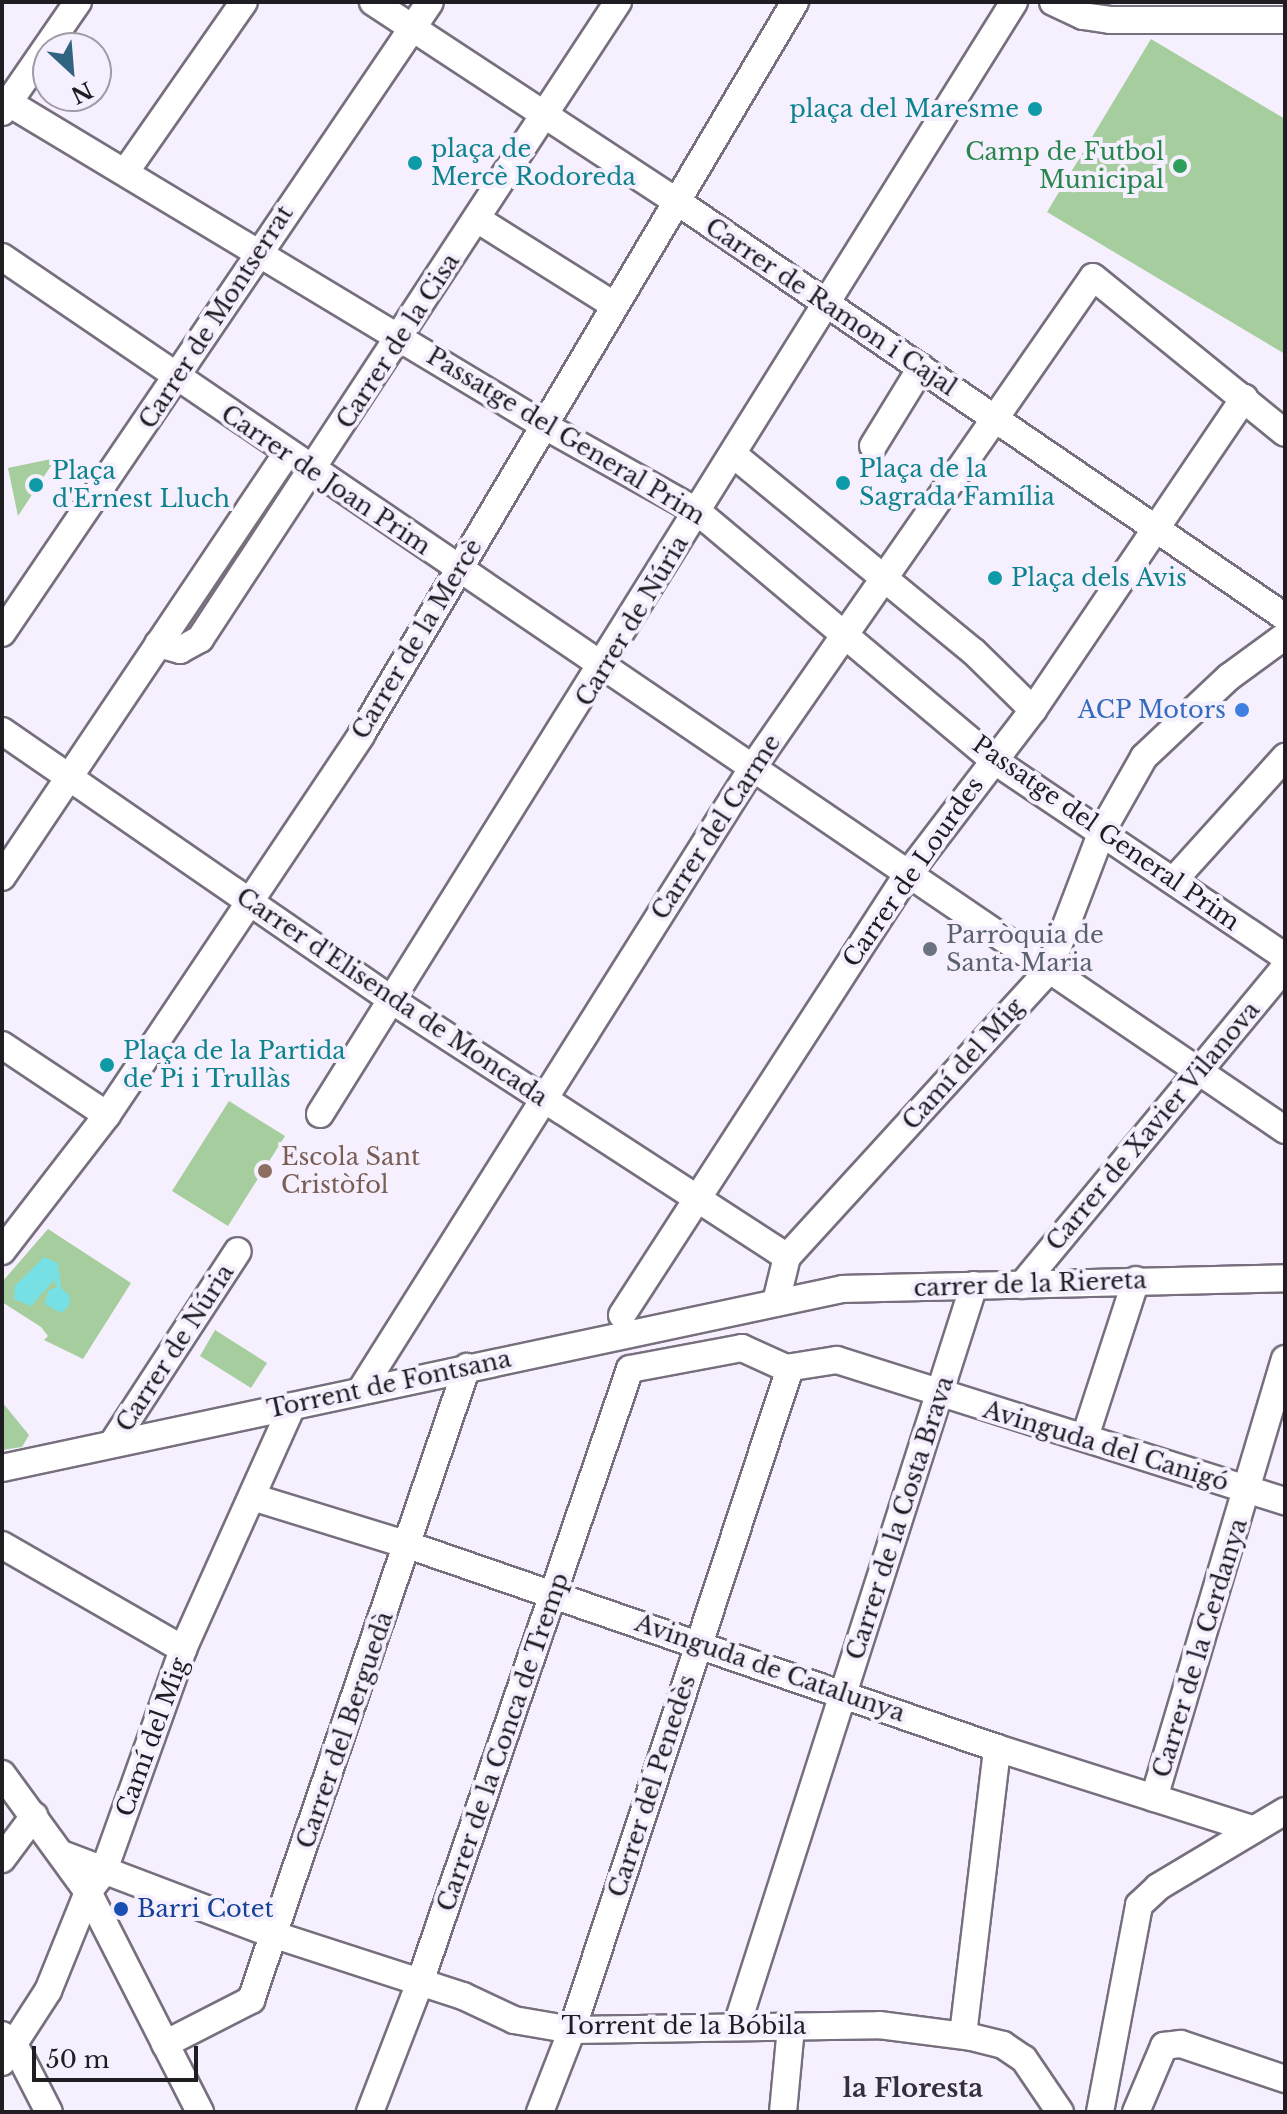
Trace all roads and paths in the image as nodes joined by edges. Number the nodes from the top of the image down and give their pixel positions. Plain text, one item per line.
1 (244, 2) edge
2 (373, 2) edge
3 (430, 2) edge
4 (618, 2) edge
5 (795, 2) edge
6 (1014, 2) edge
7 (1053, 2) edge
8 (1280, 2) edge
9 (72, 4) edge
10 (1285, 7) edge
11 (1285, 20) edge
12 (413, 29) junction
13 (5, 108) edge
14 (546, 114) junction
15 (126, 171) junction
16 (678, 202) junction
17 (477, 219) junction
18 (258, 251) junction
19 (2, 257) edge
20 (828, 305) junction
21 (615, 306) junction
22 (401, 337) junction
23 (921, 368) junction
24 (177, 379) junction
25 (1244, 398) junction
26 (998, 421) junction
27 (545, 426) junction
28 (1285, 433) edge
29 (873, 446) dead end
30 (287, 453) junction
31 (734, 455) junction
32 (314, 471) junction
33 (698, 512) junction
34 (1153, 530) junction
35 (459, 570) junction
36 (884, 578) junction
37 (1285, 617) edge
38 (2, 633) edge
39 (847, 634) junction
40 (1285, 636) edge
41 (158, 644) junction
42 (603, 668) junction
43 (1033, 710) junction
44 (2, 731) edge
45 (1285, 757) edge
46 (992, 759) junction
47 (753, 767) junction
48 (67, 776) junction
49 (1102, 831) junction
50 (907, 875) junction
51 (2, 877) edge
52 (1174, 880) junction
53 (251, 903) junction
54 (1285, 957) edge
55 (1285, 967) edge
56 (1049, 970) junction
57 (393, 1001) junction
58 (2, 1045) edge
59 (1197, 1068) junction
60 (543, 1098) junction
61 (320, 1114) dead end
62 (107, 1115) junction
63 (1285, 1130) edge
64 (695, 1200) junction
65 (2, 1251) edge
66 (238, 1251) dead end
67 (787, 1257) junction
68 (1285, 1278) edge
69 (1136, 1280) junction
70 (974, 1285) junction
71 (1022, 1285) junction
72 (776, 1302) junction
73 (622, 1315) dead end
74 (1285, 1359) edge
75 (467, 1367) junction
76 (790, 1368) junction
77 (361, 1390) junction
78 (941, 1396) junction
79 (292, 1406) junction
80 (1085, 1437) junction
81 (112, 1444) junction
82 (2, 1468) edge
83 (1249, 1490) junction
84 (252, 1497) junction
85 (1285, 1501) edge
86 (2, 1545) edge
87 (408, 1545) junction
88 (554, 1594) junction
89 (699, 1644) junction
90 (183, 1649) junction
91 (844, 1692) junction
92 (997, 1748) junction
93 (2, 1774) edge
94 (1154, 1798) junction
95 (1285, 1811) edge
96 (34, 1816) junction
97 (1253, 1829) junction
98 (2, 1859) edge
99 (96, 1882) junction
100 (275, 1935) junction
101 (419, 1985) junction
102 (737, 2025) junction
103 (791, 2027) junction
104 (572, 2030) junction
105 (963, 2035) junction
106 (165, 2044) junction
107 (6, 2047) edge
108 (1285, 2079) edge
109 (49, 2112) edge
110 (200, 2112) edge
111 (370, 2112) edge
112 (540, 2112) edge
113 (783, 2112) edge
114 (1060, 2112) edge
115 (1100, 2112) edge
116 (1136, 2112) edge

1 - 15 street
2 - 12 street, Carrer de Ramon i Cajal
3 - 12 street, Carrer de Montserrat
4 - 14 street, Carrer de la Cisa
5 - 16 street, Carrer de la Mercè
6 - 20 street, Carrer de Núria
7 - 11 street
8 - 10 street
9 - 13 street
12 - 14 street, Carrer de Ramon i Cajal
12 - 18 street, Carrer de Montserrat
13 - 15 street, Passatge del General Prim
14 - 16 street, Carrer de Ramon i Cajal
14 - 17 street, Carrer de la Cisa
15 - 18 street, Passatge del General Prim
16 - 20 street, Carrer de Ramon i Cajal
16 - 21 street, Carrer de la Mercè
17 - 21 street
17 - 22 street, Carrer de la Cisa
18 - 22 street, Passatge del General Prim
18 - 24 street, Carrer de Montserrat
19 - 24 street, Carrer de Joan Prim
20 - 23 street, Carrer de Ramon i Cajal
20 - 31 street, Carrer de Núria
21 - 27 street, Carrer de la Mercè
22 - 27 street, Passatge del General Prim
22 - 32 street, Carrer de la Cisa
23 - 26 street, Carrer de Ramon i Cajal
23 - 29 street
24 - 30 street, Carrer de Joan Prim
24 - 38 street, Carrer de Montserrat
25 - 26 street, Carrer del Carme
25 - 28 street
25 - 34 street, Carrer de Lourdes
26 - 34 street, Carrer de Ramon i Cajal
26 - 36 street, Carrer del Carme
27 - 33 street, Passatge del General Prim
27 - 35 street, Carrer de la Mercè
30 - 32 street, Carrer de Joan Prim
30 - 41 street
31 - 33 street, Carrer de Núria
31 - 36 street
32 - 35 street, Carrer de Joan Prim
32 - 41 street, Carrer de la Cisa
33 - 39 street, Passatge del General Prim
33 - 42 street, Carrer de Núria
34 - 37 street, Carrer de Ramon i Cajal
34 - 43 street, Carrer de Lourdes
35 - 42 street, Carrer de Joan Prim
35 - 53 street, Carrer de la Mercè
36 - 39 street, Carrer del Carme
36 - 43 street
39 - 46 street, Passatge del General Prim
39 - 47 street, Carrer del Carme
40 - 49 street, Camí del Mig
41 - 48 street
42 - 47 street, Carrer de Joan Prim
42 - 57 street, Carrer de Núria
43 - 46 street, Carrer de Lourdes
44 - 48 street, Carrer d'Elisenda de Moncada
45 - 52 street
46 - 49 street, Passatge del General Prim
46 - 50 street, Carrer de Lourdes
47 - 50 street, Carrer de Joan Prim
47 - 60 street, Carrer del Carme
48 - 51 street
48 - 53 street, Carrer d'Elisenda de Moncada
49 - 52 street, Passatge del General Prim
49 - 56 street, Camí del Mig
50 - 56 street, Carrer de Joan Prim
50 - 64 street, Carrer de Lourdes
52 - 54 street, Passatge del General Prim
53 - 57 street, Carrer d'Elisenda de Moncada
53 - 62 street, Carrer de la Mercè
55 - 59 street, Carrer de Xavier Vilanova
56 - 59 street, Carrer de Joan Prim
56 - 67 street, Camí del Mig
57 - 60 street, Carrer d'Elisenda de Moncada
57 - 61 street, Carrer de Núria
58 - 62 street
59 - 63 street, Carrer de Joan Prim
59 - 71 street, Carrer de Xavier Vilanova
60 - 64 street, Carrer d'Elisenda de Moncada
60 - 77 street, Carrer del Carme
62 - 65 street, Carrer de la Mercè
64 - 67 street, Carrer d'Elisenda de Moncada
64 - 73 street, Carrer de Lourdes
66 - 81 street, Carrer de Núria
67 - 72 street, Camí del Mig
68 - 69 street, carrer de la Riereta
69 - 71 street, carrer de la Riereta
69 - 80 street
70 - 71 street, carrer de la Riereta
70 - 72 street, carrer de la Riereta
70 - 78 street, Carrer de la Costa Brava
72 - 75 street, Torrent de Fontsana
74 - 83 street, Carrer de la Cerdanya
75 - 77 street, Torrent de Fontsana
75 - 87 street, Carrer del Berguedà
76 - 78 street, Avinguda del Canigó
76 - 88 street, Carrer de la Conca de Tremp
76 - 89 street, Carrer del Penedès
77 - 79 street, Torrent de Fontsana
78 - 80 street, Avinguda del Canigó
78 - 91 street, Carrer de la Costa Brava
79 - 81 street, Torrent de Fontsana
79 - 84 street, Camí del Mig
80 - 83 street, Avinguda del Canigó
81 - 82 street, Torrent de Fontsana
83 - 85 street, Avinguda del Canigó
83 - 94 street, Carrer de la Cerdanya
84 - 87 street, Avinguda de Catalunya
84 - 90 street, Camí del Mig
86 - 90 street
87 - 88 street, Avinguda de Catalunya
87 - 100 street, Carrer del Berguedà
88 - 89 street, Avinguda de Catalunya
88 - 101 street, Carrer de la Conca de Tremp
89 - 91 street, Avinguda de Catalunya
89 - 104 street, Carrer del Penedès
90 - 99 street, Camí del Mig
91 - 92 street, Avinguda de Catalunya
91 - 102 street, Carrer de la Costa Brava
92 - 94 street, Avinguda de Catalunya
92 - 105 street
93 - 96 street
94 - 97 street, Avinguda de Catalunya
95 - 97 street
96 - 98 street
96 - 99 street
97 - 115 street
99 - 100 street, Torrent de la Bóbila
99 - 106 street
99 - 107 street, Camí del Mig
100 - 101 street, Torrent de la Bóbila
100 - 106 street, Carrer del Berguedà
101 - 104 street, Torrent de la Bóbila
101 - 111 street, Carrer de la Conca de Tremp
102 - 103 street, Torrent de la Bóbila
102 - 104 street, Torrent de la Bóbila
103 - 105 street, Torrent de la Bóbila
103 - 113 street
104 - 112 street, Carrer del Penedès
105 - 114 street, Torrent de la Bóbila
106 - 110 street
107 - 109 street
108 - 116 street

